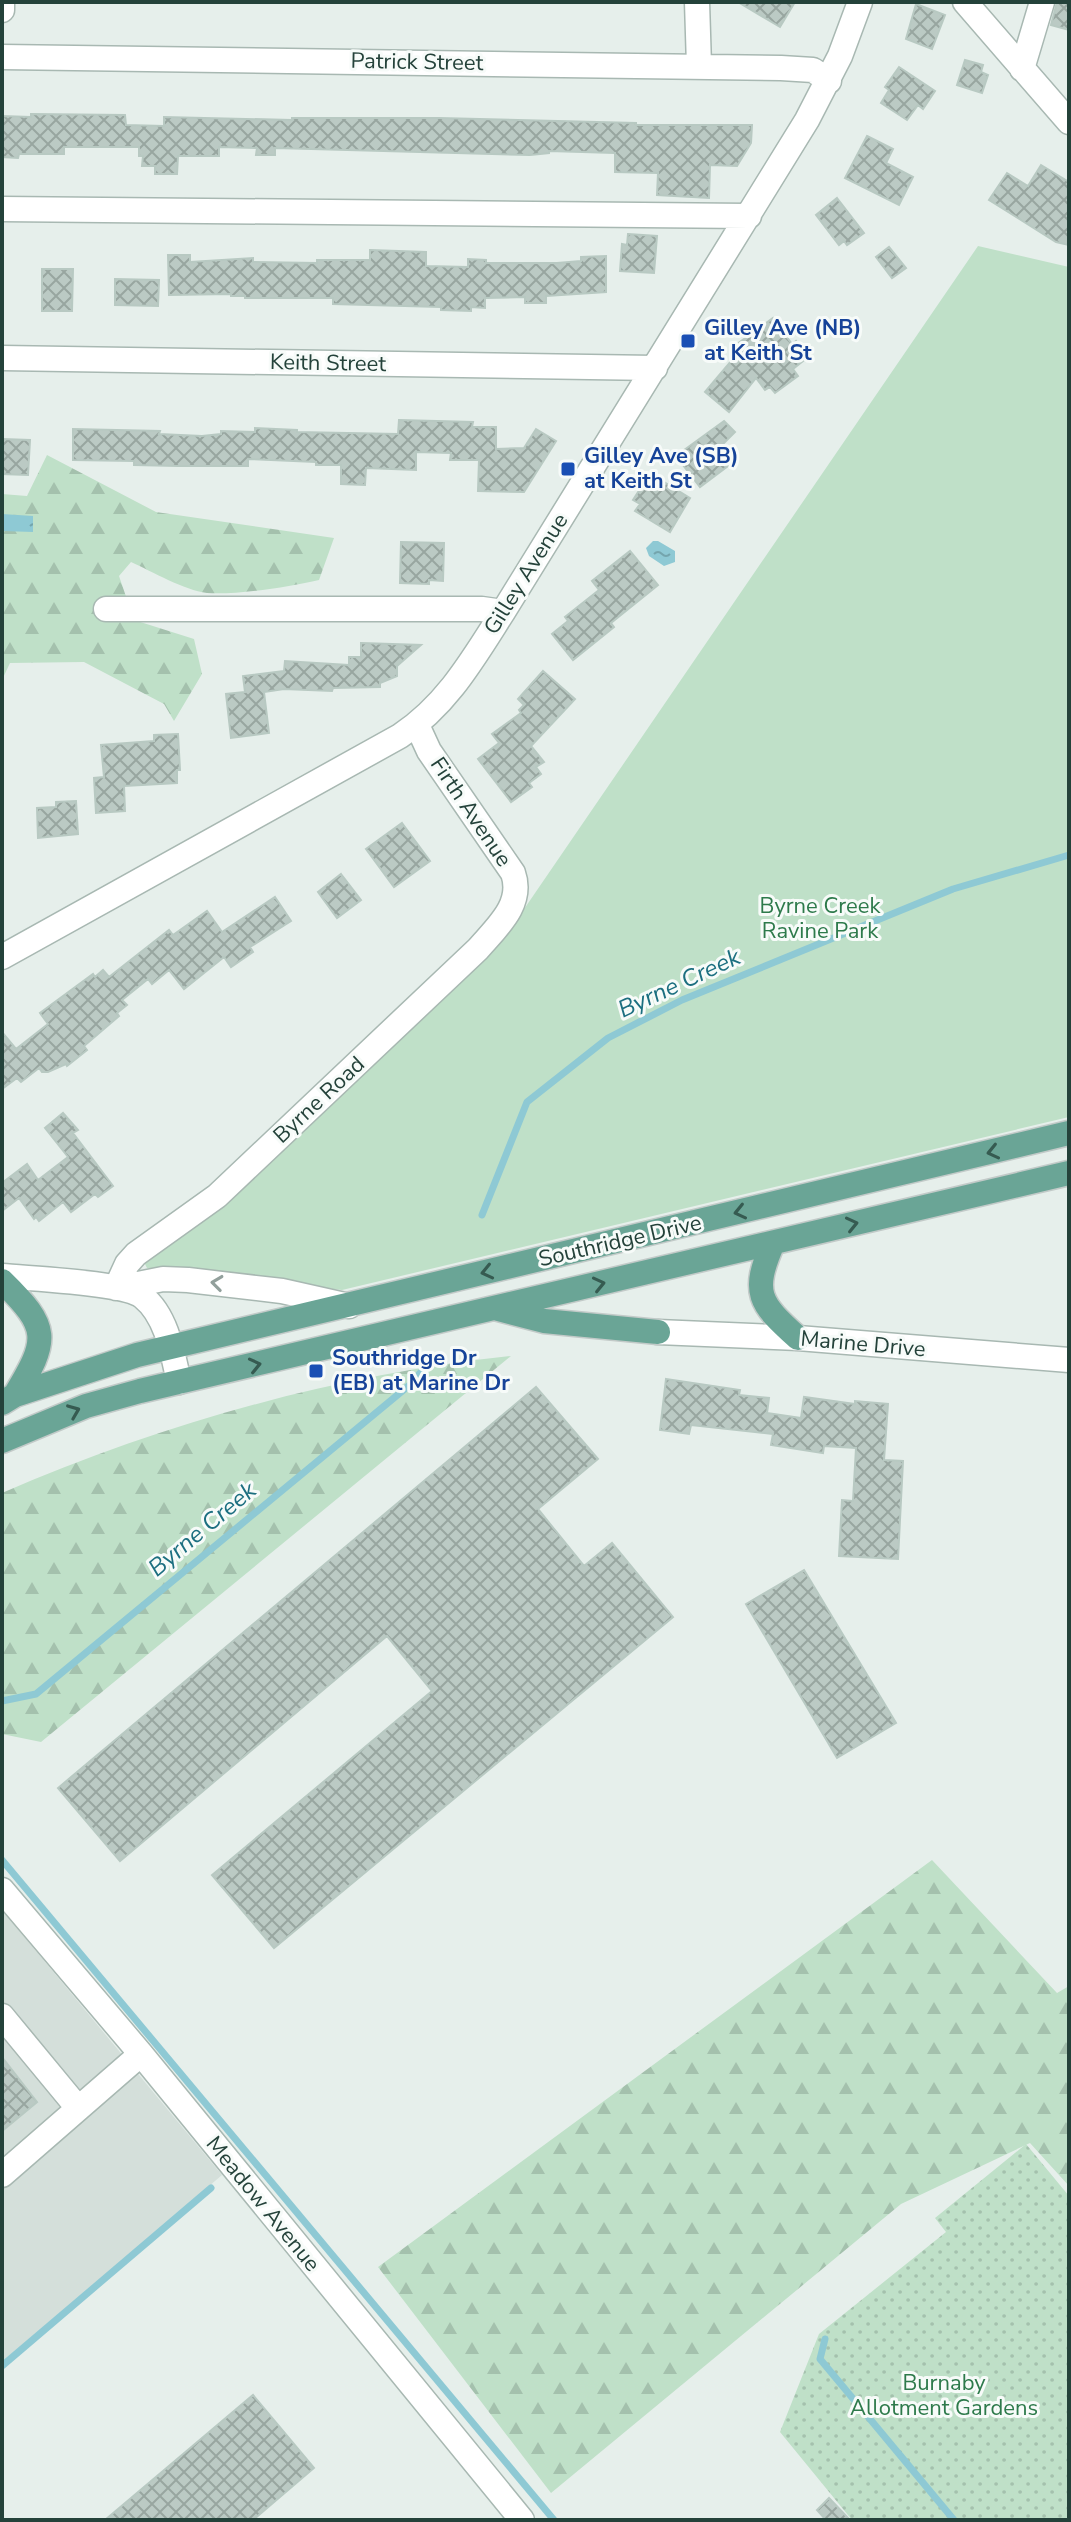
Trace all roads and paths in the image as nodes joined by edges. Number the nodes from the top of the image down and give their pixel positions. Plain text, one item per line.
1 (2, 2) edge
2 (697, 2) edge
3 (860, 2) edge
4 (965, 2) edge
5 (1042, 2) edge
6 (2, 10) edge
7 (2, 57) edge
8 (699, 66) junction
9 (1022, 69) junction
10 (829, 81) junction
11 (1069, 122) edge
12 (2, 209) edge
13 (749, 216) junction
14 (2, 358) edge
15 (655, 368) junction
16 (106, 609) dead end
17 (503, 612) junction
18 (417, 725) junction
19 (513, 901) joint
20 (2, 957) edge
21 (1069, 1133) edge
22 (1069, 1173) edge
23 (773, 1243) junction
24 (2, 1278) edge
25 (116, 1288) junction
26 (349, 1306) junction
27 (496, 1308) junction
28 (658, 1332) joint
29 (798, 1338) junction
30 (171, 1348) junction
31 (1069, 1360) edge
32 (179, 1382) junction
33 (8, 1399) edge
34 (2, 1441) edge
35 (2, 1890) edge
36 (2, 2016) edge
37 (141, 2054) junction
38 (78, 2108) junction
39 (2, 2175) edge
40 (522, 2520) edge

1 - 6 street
2 - 8 street
3 - 10 street, Gilley Avenue
4 - 9 street
5 - 9 street
7 - 8 street, Patrick Street
8 - 10 street, Patrick Street
9 - 11 street
10 - 13 street, Gilley Avenue
12 - 13 street
13 - 15 street, Gilley Avenue
14 - 15 street, Keith Street
15 - 17 street, Gilley Avenue
16 - 17 street
17 - 18 street, Gilley Avenue
18 - 19 street, Firth Avenue
18 - 20 street, Gilley Avenue
19 - 25 street, Byrne Road
21 -> 26 main road, Southridge Drive
23 -> 22 main road, Southridge Drive
27 -> 23 main road, Southridge Drive
23 - 29 main road
24 - 25 street
24 - 33 main road
26 -> 25 street
25 - 30 street
26 - 30 main road, Southridge Drive
27 - 28 main road
32 -> 27 main road, Southridge Drive
28 - 29 street, Marine Drive
29 - 31 street, Marine Drive
30 - 32 street
30 - 33 main road
34 -> 32 main road
35 - 37 street, Meadow Avenue
36 - 38 street
37 - 38 street
37 - 40 street, Meadow Avenue
38 - 39 street

